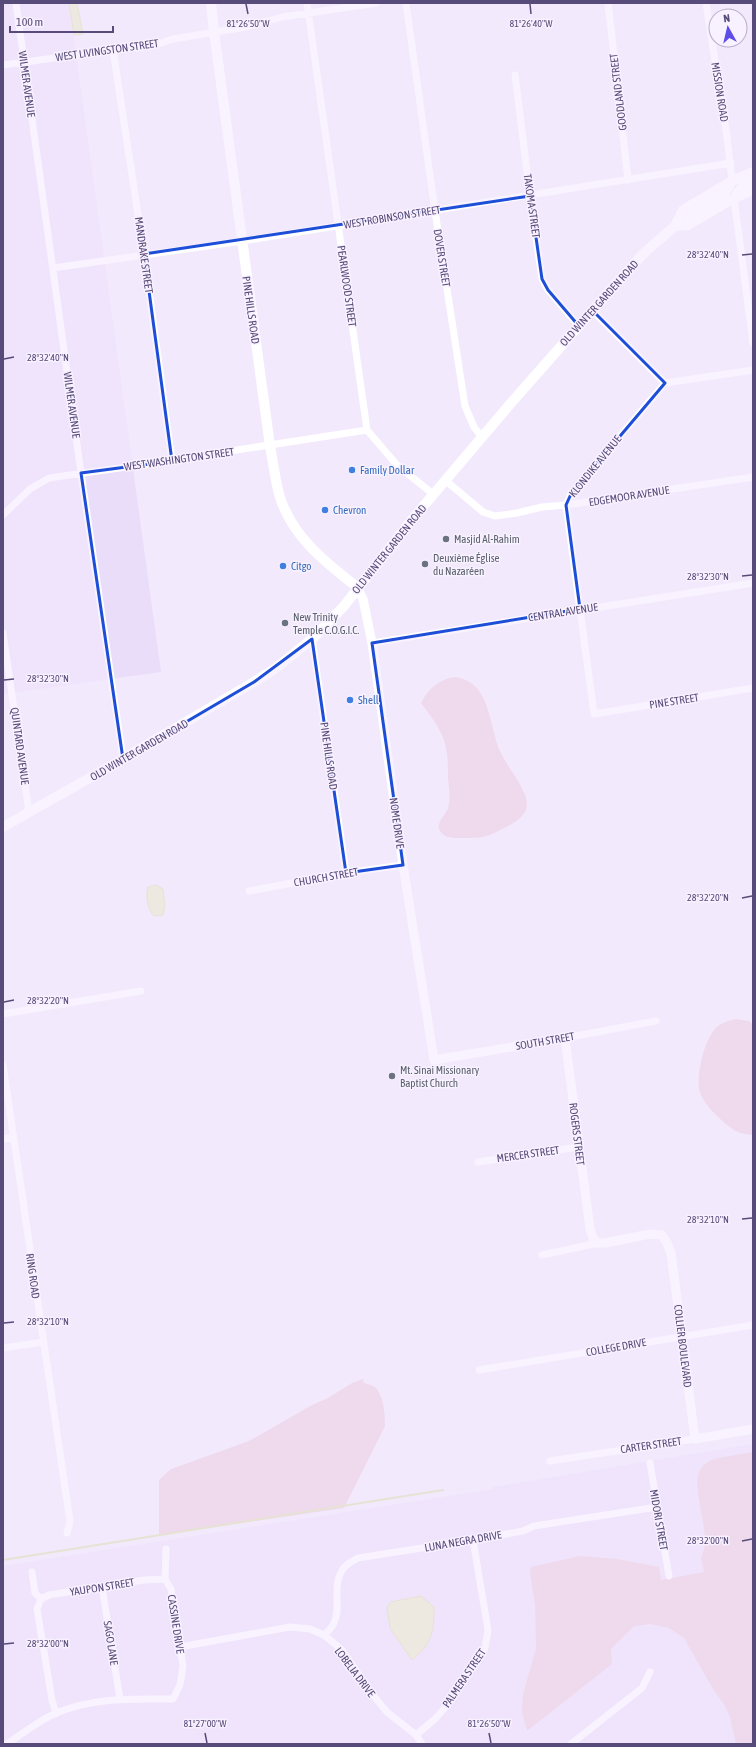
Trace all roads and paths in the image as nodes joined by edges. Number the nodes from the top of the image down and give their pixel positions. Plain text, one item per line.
1 (16, 3) edge
2 (211, 3) edge
3 (307, 3) edge
4 (376, 3) edge
5 (406, 3) edge
6 (608, 3) edge
7 (706, 3) edge
8 (308, 12) junction
9 (214, 32) junction
10 (113, 50) junction
11 (24, 62) junction
12 (3, 65) edge
13 (515, 75) dead end
14 (731, 163) junction
15 (753, 172) edge
16 (628, 180) junction
17 (732, 181) junction
18 (753, 181) edge
19 (753, 190) edge
20 (530, 196) junction
21 (734, 198) junction
22 (435, 210) junction
23 (688, 225) junction
24 (338, 226) junction
25 (675, 226) junction
26 (242, 241) junction
27 (144, 254) junction
28 (53, 268) junction
29 (592, 310) junction
30 (578, 325) junction
31 (753, 343) edge
32 (753, 370) edge
33 (665, 382) junction
34 (367, 430) junction
35 (482, 437) junction
36 (270, 446) junction
37 (172, 461) junction
38 (81, 473) junction
39 (753, 477) edge
40 (445, 480) junction
41 (433, 494) junction
42 (566, 505) junction
43 (3, 515) edge
44 (753, 582) edge
45 (357, 587) junction
46 (580, 609) junction
47 (3, 632) edge
48 (312, 639) junction
49 (372, 643) junction
50 (753, 688) edge
51 (594, 714) joint
52 (123, 759) junction
53 (29, 812) junction
54 (3, 827) edge
55 (403, 865) junction
56 (346, 873) junction
57 (248, 891) dead end
58 (141, 991) dead end
59 (3, 1014) edge
60 (656, 1021) dead end
61 (565, 1038) junction
62 (434, 1060) joint
63 (3, 1065) edge
64 (13, 1137) junction
65 (3, 1139) edge
66 (578, 1147) junction
67 (478, 1162) dead end
68 (598, 1243) junction
69 (542, 1255) dead end
70 (753, 1325) edge
71 (681, 1336) junction
72 (43, 1342) junction
73 (3, 1348) edge
74 (479, 1370) dead end
75 (753, 1429) edge
76 (695, 1439) junction
77 (550, 1461) dead end
78 (650, 1463) dead end
79 (657, 1507) junction
80 (67, 1533) dead end
81 (473, 1540) junction
82 (166, 1549) dead end
83 (32, 1572) dead end
84 (669, 1576) dead end
85 (165, 1580) junction
86 (102, 1587) junction
87 (40, 1599) junction
88 (324, 1635) junction
89 (180, 1647) junction
90 (650, 1672) dead end
91 (120, 1699) junction
92 (56, 1714) junction
93 (416, 1735) junction
94 (7, 1744) edge
95 (422, 1744) edge
96 (571, 1744) edge

1 - 11 street, WILMER AVENUE
2 - 9 main road, PINE HILLS ROAD
3 - 8 street, PEARLWOOD STREET
4 - 8 street, WEST LIVINGSTON STREET
5 - 22 street, DOVER STREET
6 - 16 street, GOODLAND STREET
7 - 14 street, MISSION ROAD
8 - 9 street, WEST LIVINGSTON STREET
8 - 24 street, PEARLWOOD STREET
9 - 10 street, WEST LIVINGSTON STREET
9 - 26 main road, PINE HILLS ROAD
10 - 11 street, WEST LIVINGSTON STREET
10 - 27 street, MANDRAKE STREET
11 - 12 street, WEST LIVINGSTON STREET
11 - 28 street, WILMER AVENUE
13 - 20 street, TAKOMA STREET
14 - 16 street, WEST ROBINSON STREET
14 - 17 street, MISSION ROAD
15 - 17 main road, OLD WINTER GARDEN ROAD
16 - 20 street, WEST ROBINSON STREET
17 - 23 main road
17 - 25 main road, OLD WINTER GARDEN ROAD
18 - 21 main road
19 - 21 main road
20 - 22 street, WEST ROBINSON STREET
20 - 30 street, TAKOMA STREET
21 - 23 main road
21 - 31 street
22 - 24 street, WEST ROBINSON STREET
22 - 35 street, DOVER STREET
23 - 25 main road
24 - 26 street, WEST ROBINSON STREET
24 - 34 street, PEARLWOOD STREET
25 - 29 main road, OLD WINTER GARDEN ROAD
26 - 27 street, WEST ROBINSON STREET
26 - 36 main road, PINE HILLS ROAD
27 - 28 street, WEST ROBINSON STREET
27 - 37 street, MANDRAKE STREET
28 - 38 street, WILMER AVENUE
29 - 30 main road, OLD WINTER GARDEN ROAD
29 - 33 street
30 - 35 main road, OLD WINTER GARDEN ROAD
32 - 33 street
33 - 42 street, KLONDIKE AVENUE
34 - 36 street, WEST WASHINGTON STREET
34 - 41 street
35 - 40 main road, OLD WINTER GARDEN ROAD
36 - 37 street, WEST WASHINGTON STREET
36 - 45 main road, PINE HILLS ROAD
37 - 38 street, WEST WASHINGTON STREET
38 - 43 street, WEST WASHINGTON STREET
38 - 52 street, WILMER AVENUE
39 - 42 street, EDGEMOOR AVENUE
40 - 41 main road, OLD WINTER GARDEN ROAD
40 - 42 street, EDGEMOOR AVENUE
41 - 45 main road, OLD WINTER GARDEN ROAD
42 - 46 street, KLONDIKE AVENUE
44 - 46 street, CENTRAL AVENUE
45 - 48 main road, OLD WINTER GARDEN ROAD
45 - 49 street, NOME DRIVE
46 - 49 street, CENTRAL AVENUE
46 - 51 street, KLONDIKE AVENUE
47 - 53 street, QUINTARD AVENUE
48 - 52 main road, OLD WINTER GARDEN ROAD
48 - 56 street, PINE HILLS ROAD
49 - 55 street, NOME DRIVE
50 - 51 street, PINE STREET
52 - 53 main road, OLD WINTER GARDEN ROAD
53 - 54 main road, OLD WINTER GARDEN ROAD
55 - 56 street, CHURCH STREET
55 - 62 street, NOME DRIVE
56 - 57 street, CHURCH STREET
58 - 59 street
60 - 61 street, SOUTH STREET
61 - 62 street, SOUTH STREET
61 - 66 street, ROGERS STREET
63 - 64 street, RING ROAD
64 - 65 street
64 - 72 street, RING ROAD
66 - 67 street, MERCER STREET
66 - 68 street, ROGERS STREET
68 - 69 street
68 - 71 street, COLLIER BOULEVARD
70 - 71 street, COLLEGE DRIVE
71 - 74 street, COLLEGE DRIVE
71 - 76 street, COLLIER BOULEVARD
72 - 73 street
72 - 80 street, RING ROAD
75 - 76 street, CARTER STREET
76 - 77 street, CARTER STREET
78 - 79 street, MIDORI STREET
79 - 81 street, LUNA NEGRA DRIVE
79 - 84 street, MIDORI STREET
81 - 88 street, LUNA NEGRA DRIVE
81 - 93 street, PALMERA STREET
82 - 85 street, CASSINE DRIVE
83 - 87 street
85 - 86 street, YAUPON STREET
85 - 89 street, CASSINE DRIVE
86 - 87 street, YAUPON STREET
86 - 91 street, SAGO LANE
87 - 92 street
88 - 89 street, LOBELIA DRIVE
88 - 93 street, LOBELIA DRIVE
89 - 91 street, CASSINE DRIVE
90 - 96 street
91 - 92 street
92 - 94 street
93 - 95 street, LOBELIA DRIVE

